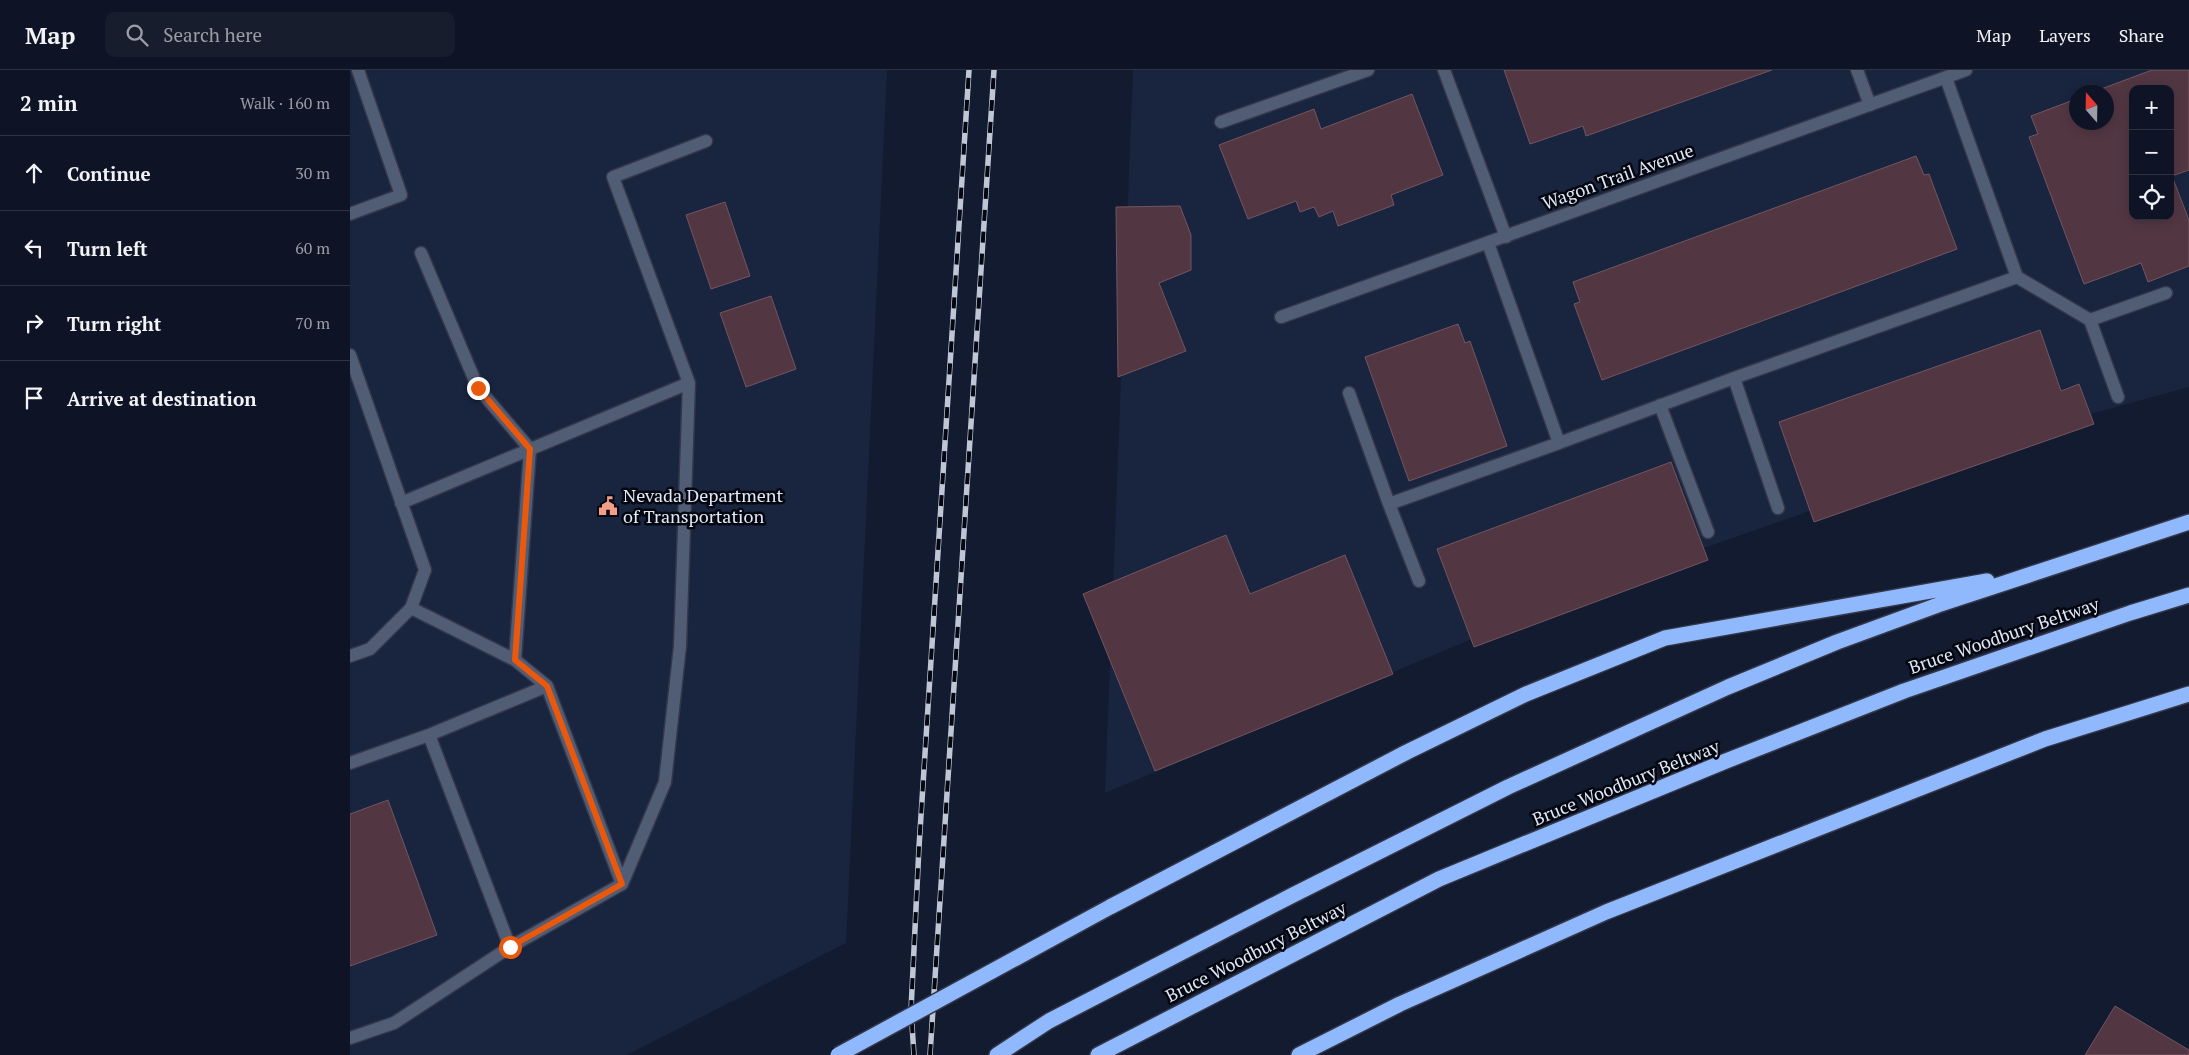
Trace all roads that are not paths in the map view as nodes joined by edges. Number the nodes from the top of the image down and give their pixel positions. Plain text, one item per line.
1 (358, 70) edge
2 (1368, 70) edge
3 (1444, 70) edge
4 (1857, 70) edge
5 (1966, 70) edge
6 (1946, 78) junction
7 (1870, 104) junction
8 (1221, 122) dead end
9 (706, 141) dead end
10 (350, 214) edge
11 (1506, 237) junction
12 (1488, 243) junction
13 (421, 253) dead end
14 (2017, 276) junction
15 (2166, 293) dead end
16 (1282, 316) dead end
17 (2090, 320) junction
18 (350, 355) edge
19 (1734, 378) junction
20 (689, 384) junction
21 (1348, 393) dead end
22 (2118, 396) dead end
23 (1660, 405) junction
24 (1559, 443) junction
25 (530, 449) junction
26 (402, 503) junction
27 (1389, 504) junction
28 (1778, 508) dead end
29 (2189, 522) edge
30 (1708, 532) dead end
31 (2038, 572) junction
32 (1419, 581) dead end
33 (2189, 595) edge
34 (411, 608) junction
35 (350, 656) edge
36 (515, 660) junction
37 (547, 686) junction
38 (2189, 694) edge
39 (429, 734) junction
40 (350, 763) edge
41 (622, 884) junction
42 (510, 947) junction
43 (350, 1038) edge
44 (1332, 1038) junction
45 (838, 1055) edge
46 (997, 1055) edge
47 (1098, 1055) edge
48 (1299, 1055) edge
49 (1307, 1055) edge

1 - 10 street
2 - 8 street
3 - 11 street
4 - 7 street
5 - 6 street, Wagon Trail Avenue
6 - 7 street, Wagon Trail Avenue
6 - 14 street
7 - 11 street, Wagon Trail Avenue
9 - 20 street
11 - 12 street, Wagon Trail Avenue
12 - 16 street, Wagon Trail Avenue
12 - 24 street
13 - 25 street
14 - 17 street
14 - 19 street
15 - 17 street
17 - 22 street
18 - 26 street
19 - 23 street
19 - 28 street
20 - 25 street
20 - 41 street
21 - 27 street
23 - 24 street
23 - 30 street
24 - 27 street
25 - 26 street
25 - 36 street
26 - 34 street
27 - 32 street
29 - 31 highway
31 - 45 highway, bridge
31 - 46 highway
33 - 47 highway, Bruce Woodbury Beltway
34 - 35 street
34 - 36 street
36 - 37 street
37 - 39 street
37 - 41 street
38 - 44 highway
39 - 40 street
39 - 42 street
41 - 42 street
42 - 43 street
44 - 48 highway
44 - 49 highway

